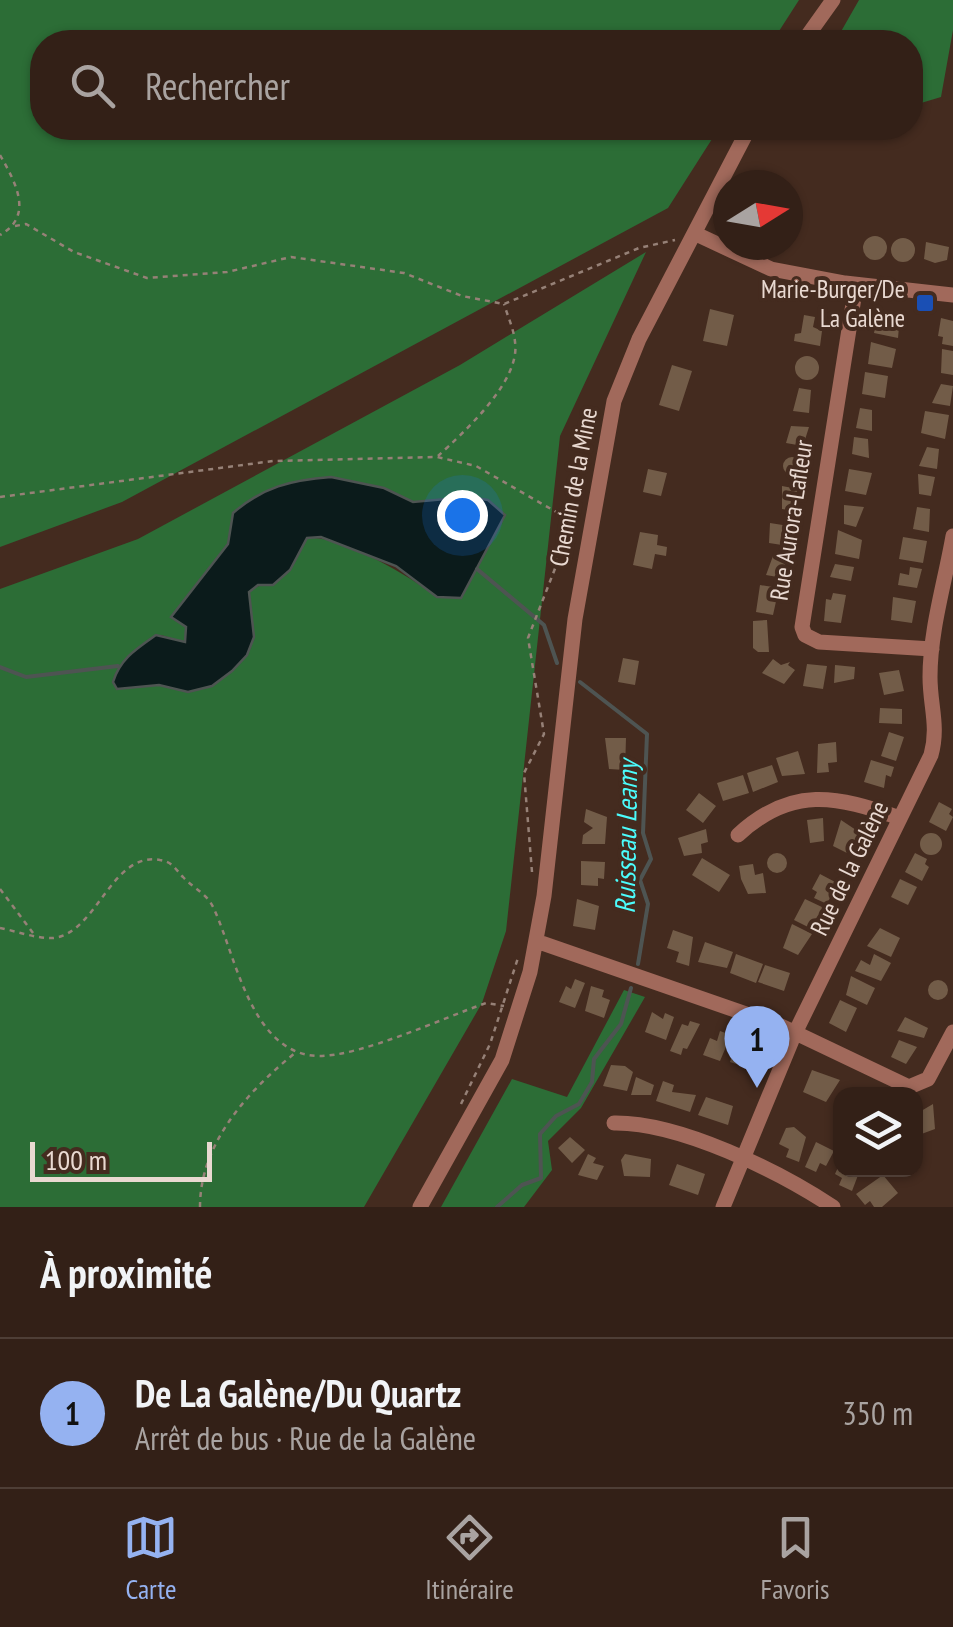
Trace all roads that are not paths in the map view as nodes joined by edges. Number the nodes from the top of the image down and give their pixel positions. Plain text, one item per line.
1 (833, 0) edge
2 (812, 30) edge
3 (743, 140) edge
4 (696, 234) junction
5 (856, 285) junction
6 (953, 294) edge
7 (953, 536) edge
8 (932, 650) junction
9 (945, 731) edge
10 (900, 818) junction
11 (738, 835) dead end
12 (536, 941) junction
13 (953, 1032) edge
14 (795, 1033) junction
15 (614, 1123) dead end
16 (742, 1159) junction
17 (420, 1207) edge
18 (723, 1207) edge
19 (833, 1207) edge

1 - 2 street
3 - 4 street, Chemin de la Mine
4 - 5 street
4 - 12 street, Chemin de la Mine
5 - 6 street
5 - 8 street, Rue Aurora-Lafleur
7 - 8 street, Rue de la Galène
8 - 9 street, Rue de la Galène
9 - 10 street, Rue de la Galène
10 - 11 street
10 - 14 street, Rue de la Galène
12 - 14 street
12 - 17 street, Chemin de la Mine
13 - 14 street
14 - 16 street, Rue de la Galène
15 - 16 street
16 - 18 street, Rue de la Galène
16 - 19 street

